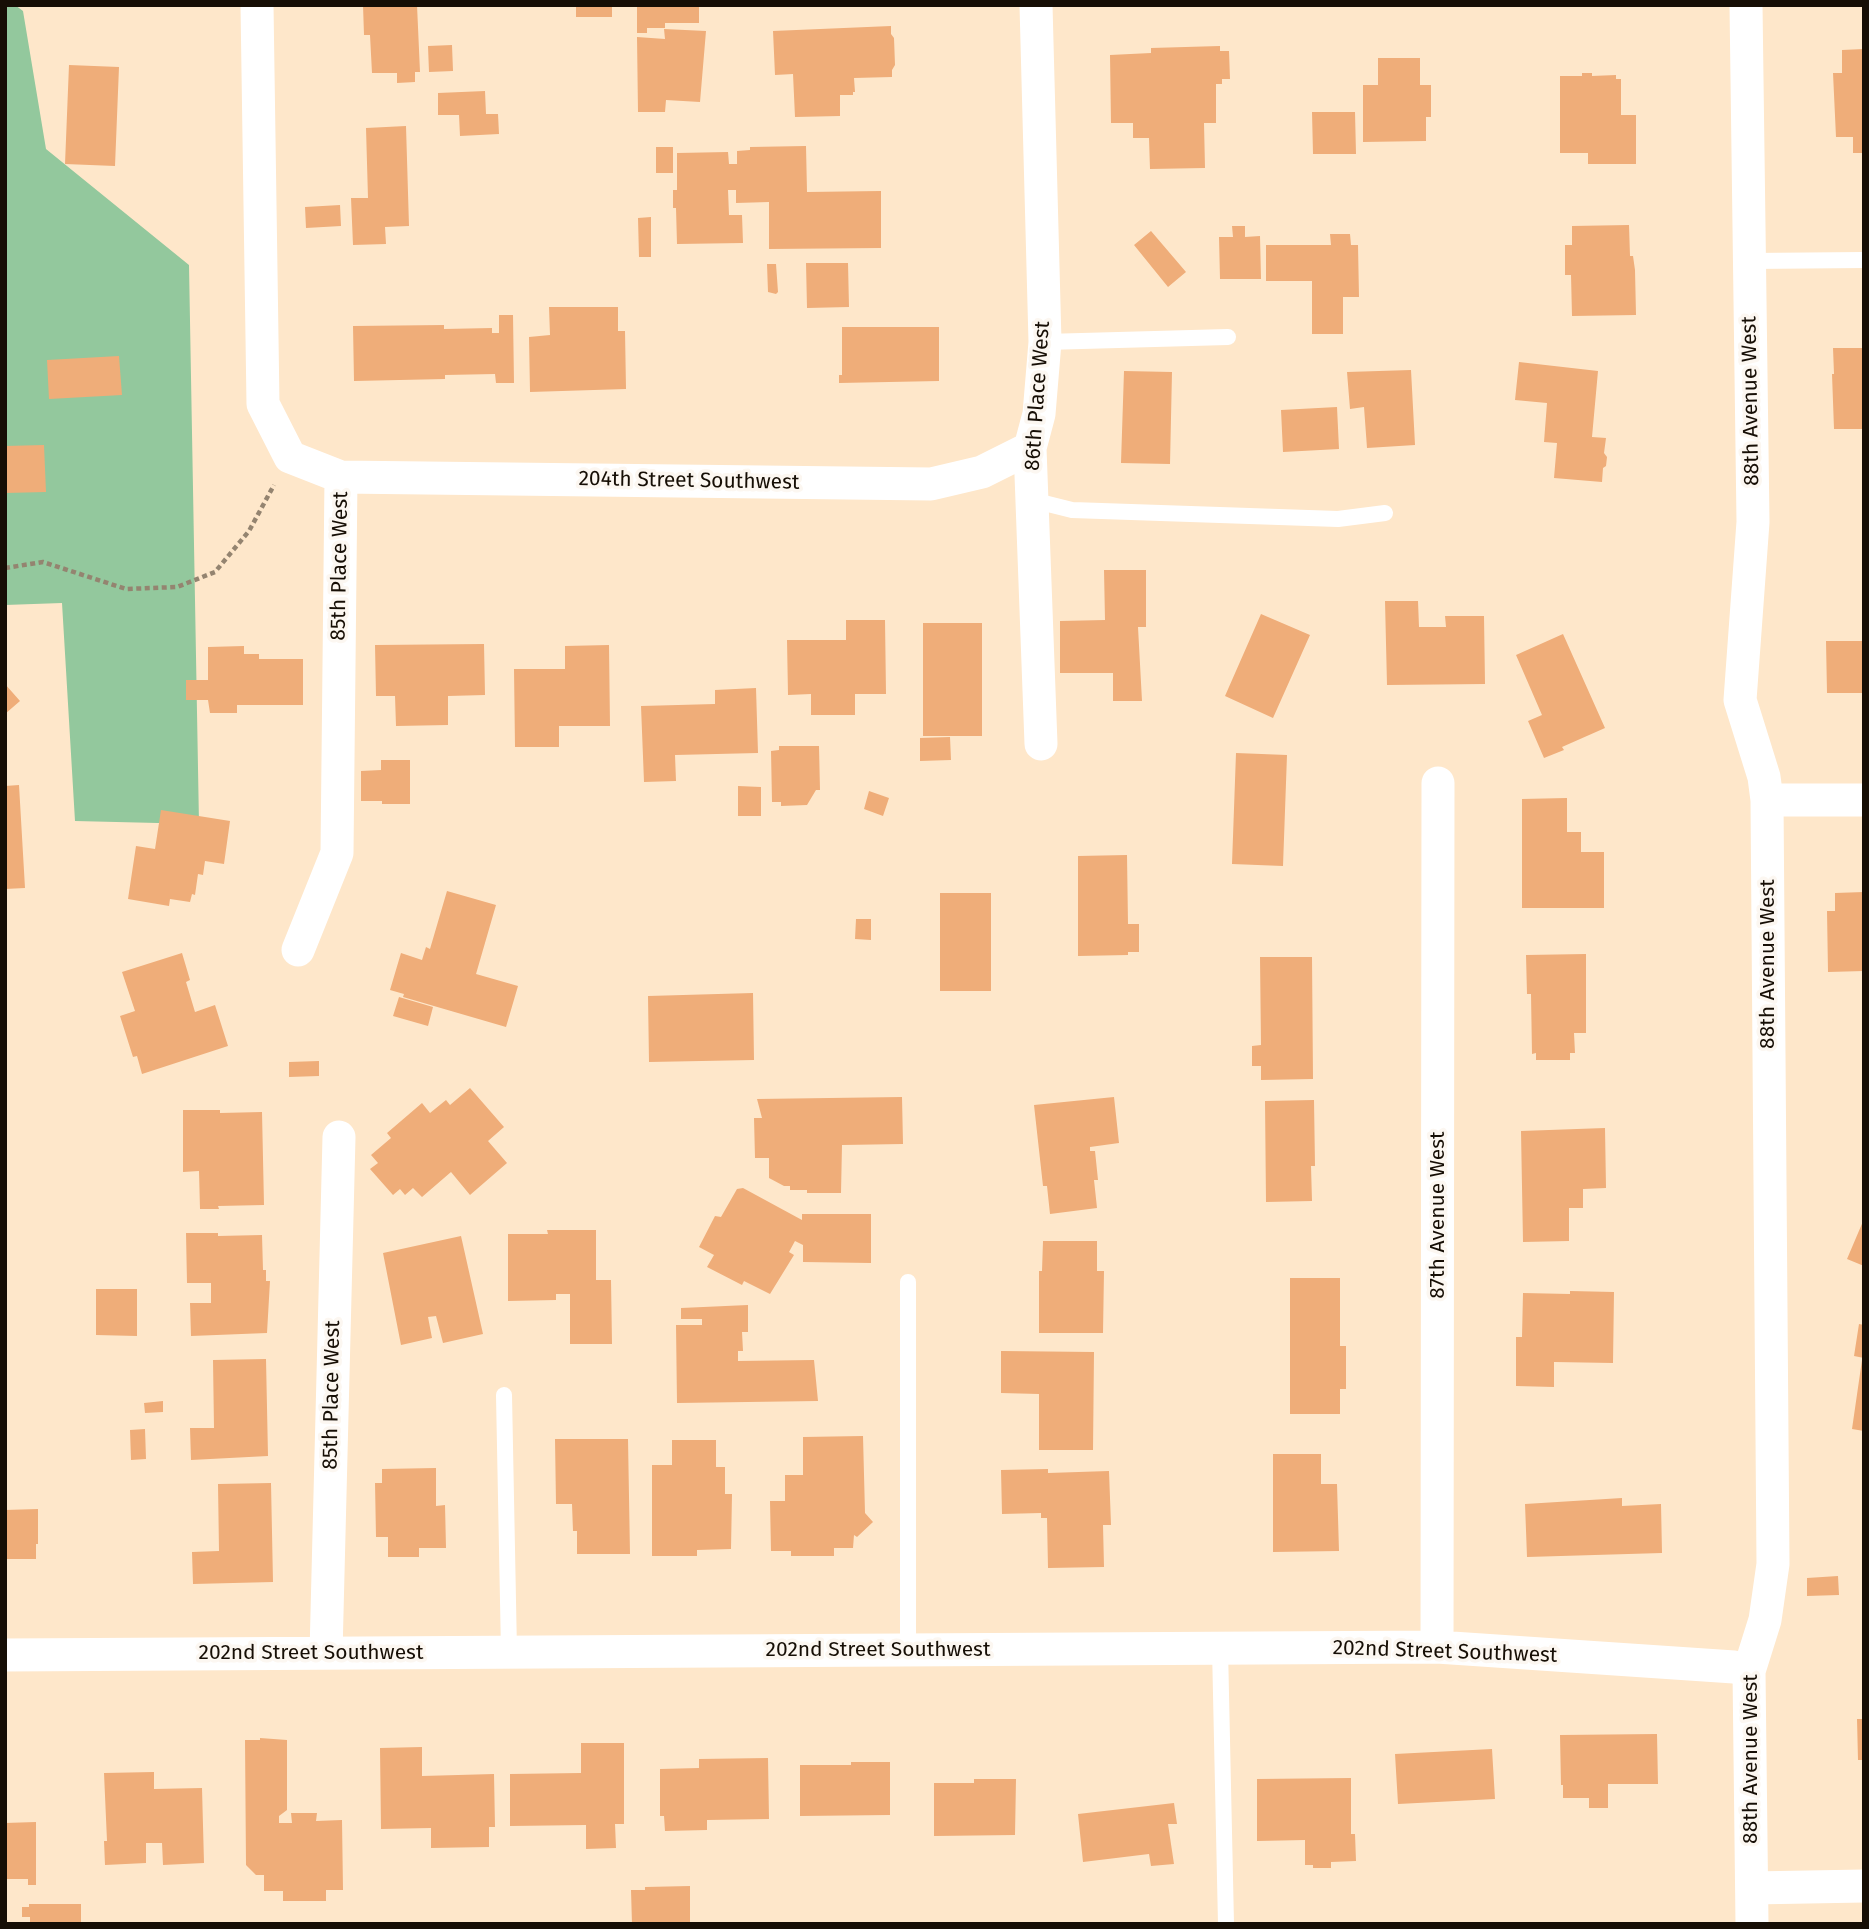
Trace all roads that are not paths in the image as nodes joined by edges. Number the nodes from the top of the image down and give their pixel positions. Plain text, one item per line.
1 (257, 5) edge
2 (1037, 5) edge
3 (1746, 5) edge
4 (1864, 260) edge
5 (1750, 261) junction
6 (1228, 337) dead end
7 (1045, 342) junction
8 (1030, 448) junction
9 (341, 477) junction
10 (1032, 500) junction
11 (1385, 513) dead end
12 (1041, 744) dead end
13 (1438, 783) dead end
14 (1767, 800) junction
15 (1864, 800) edge
16 (298, 950) dead end
17 (339, 1137) dead end
18 (908, 1282) dead end
19 (505, 1395) dead end
20 (1437, 1647) junction
21 (1220, 1648) junction
22 (908, 1650) junction
23 (509, 1652) junction
24 (326, 1653) junction
25 (5, 1654) edge
26 (1749, 1671) junction
27 (1864, 1886) edge
28 (1752, 1888) junction
29 (1226, 1924) edge
30 (1752, 1924) edge

1 - 9 street, 85th Place West
2 - 7 street, 86th Place West
3 - 5 street, 88th Avenue West
4 - 5 lane
5 - 14 street, 88th Avenue West
6 - 7 lane
7 - 8 street, 86th Place West
8 - 9 street, 204th Street Southwest
8 - 10 street, 86th Place West
9 - 16 street, 85th Place West
10 - 11 lane
10 - 12 street, 86th Place West
13 - 20 street, 87th Avenue West
14 - 15 street
14 - 26 street, 88th Avenue West
17 - 24 street, 85th Place West
18 - 22 lane
19 - 23 lane
20 - 21 street, 202nd Street Southwest
20 - 26 street, 202nd Street Southwest
21 - 22 street, 202nd Street Southwest
21 - 29 lane
22 - 23 street, 202nd Street Southwest
23 - 24 street, 202nd Street Southwest
24 - 25 street, 202nd Street Southwest
26 - 28 street, 88th Avenue West
27 - 28 street
28 - 30 street, 88th Avenue West

